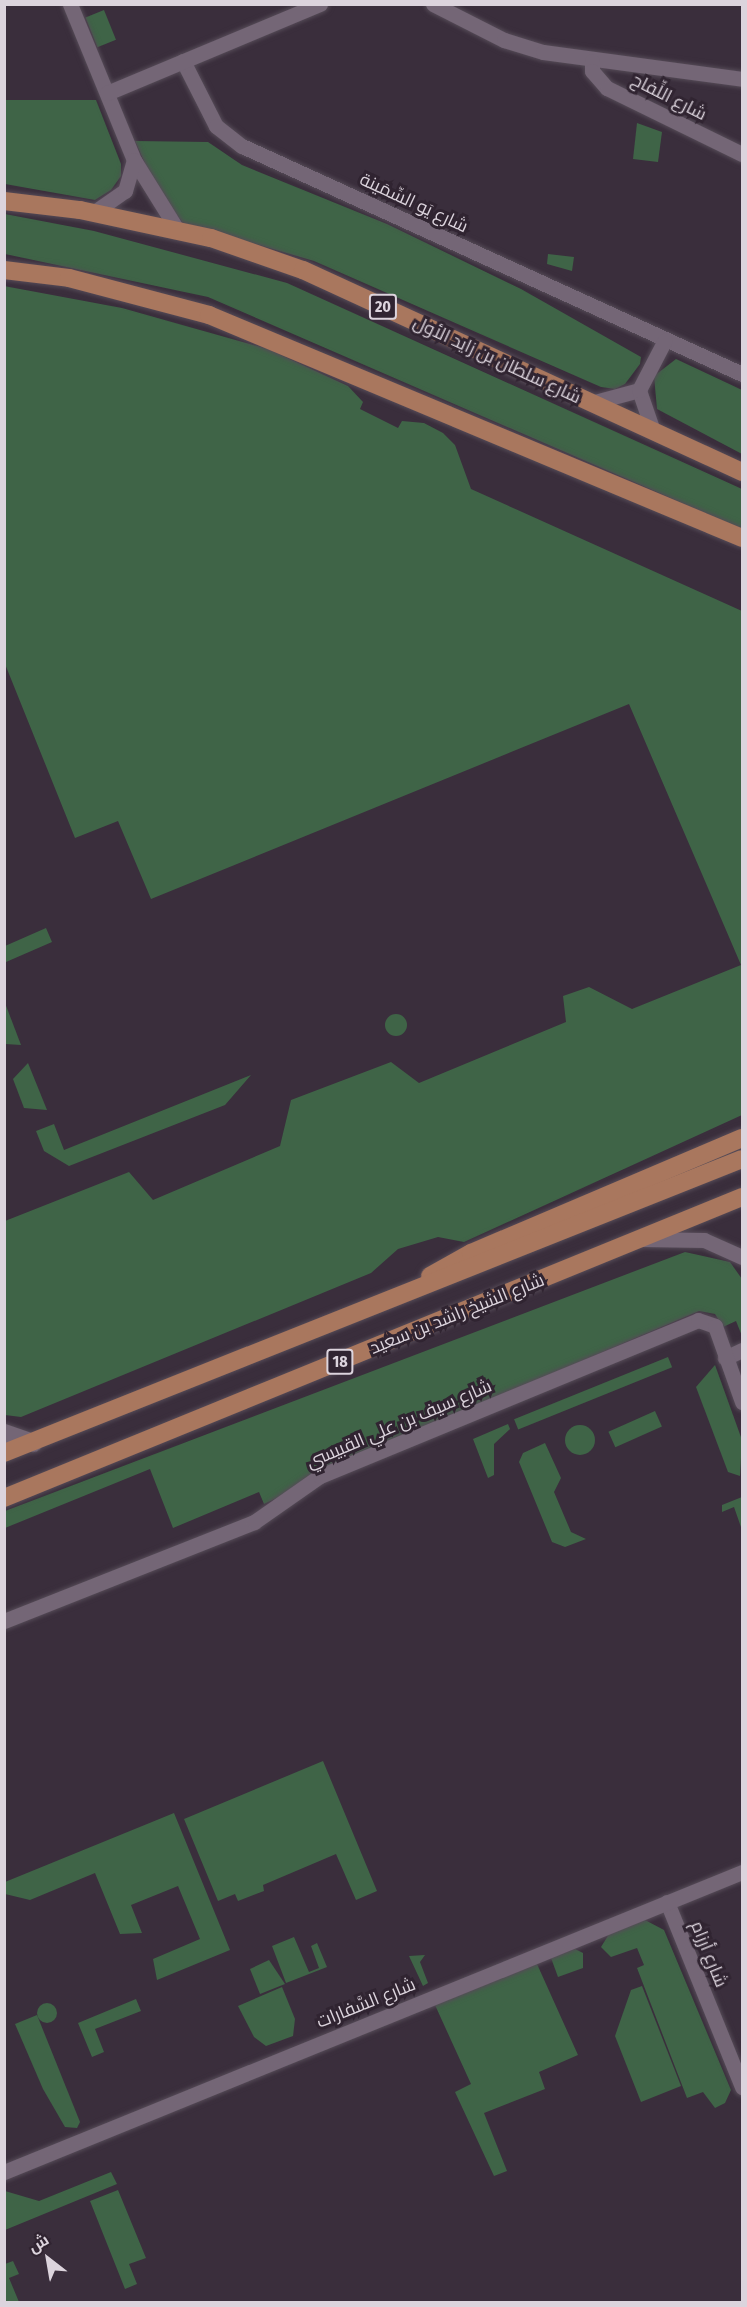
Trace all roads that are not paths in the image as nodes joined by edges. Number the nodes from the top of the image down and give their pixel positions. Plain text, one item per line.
1 (70, 4) edge
2 (320, 4) edge
3 (433, 4) edge
4 (300, 8) edge
5 (183, 61) junction
6 (592, 61) junction
7 (742, 79) edge
8 (107, 93) junction
9 (742, 154) edge
10 (134, 160) junction
11 (4, 201) edge
12 (93, 213) junction
13 (178, 231) junction
14 (4, 270) edge
15 (665, 340) junction
16 (742, 374) edge
17 (639, 390) junction
18 (591, 403) junction
19 (652, 431) junction
20 (742, 472) edge
21 (742, 538) edge
22 (742, 1138) edge
23 (742, 1159) edge
24 (742, 1197) edge
25 (742, 1206) edge
26 (676, 1227) junction
27 (641, 1239) junction
28 (742, 1257) edge
29 (357, 1316) junction
30 (742, 1350) edge
31 (725, 1358) junction
32 (742, 1402) edge
33 (4, 1433) edge
34 (33, 1443) junction
35 (4, 1453) edge
36 (4, 1498) edge
37 (4, 1620) edge
38 (742, 1872) edge
39 (667, 1902) junction
40 (742, 2087) edge
41 (4, 2172) edge

1 - 8 street
2 - 4 street
3 - 6 street
4 - 5 street
5 - 8 street
5 - 15 street, شارع يَو السِّمَينة
6 - 7 street
6 - 9 street, شارع اللِّفاح
8 - 10 street
10 - 12 street
10 - 13 street
11 - 12 main road, شارع سلطان بن زايد الأول / 20
12 - 13 main road, شارع سلطان بن زايد الأول / 20
13 - 18 main road, شارع سلطان بن زايد الأول / 20
14 - 21 main road
15 - 16 street, شارع يَو السِّمَينة
15 - 17 street
17 - 18 street
17 - 19 street
18 - 19 main road, شارع سلطان بن زايد الأول / 20
19 - 20 main road, شارع سلطان بن زايد الأول / 20
22 - 29 main road
23 - 29 main road, شارع الشيخ راشد بن سعيد / 18
24 - 26 main road, شارع الشيخ راشد بن سعيد / 18
25 - 26 main road
26 - 27 main road, شارع الشيخ راشد بن سعيد / 18
27 - 28 street
27 - 36 main road, شارع الشيخ راشد بن سعيد / 18
29 - 34 main road, شارع الشيخ راشد بن سعيد / 18
30 - 31 street
31 - 32 street, شارع سيف بن علي القبيسي
31 - 37 street, شارع سيف بن علي القبيسي
33 - 34 main road
34 - 35 main road, شارع الشيخ راشد بن سعيد / 18
38 - 39 street, شارع السَّفارات
39 - 40 street, شارع أرزام
39 - 41 street, شارع السَّفارات

